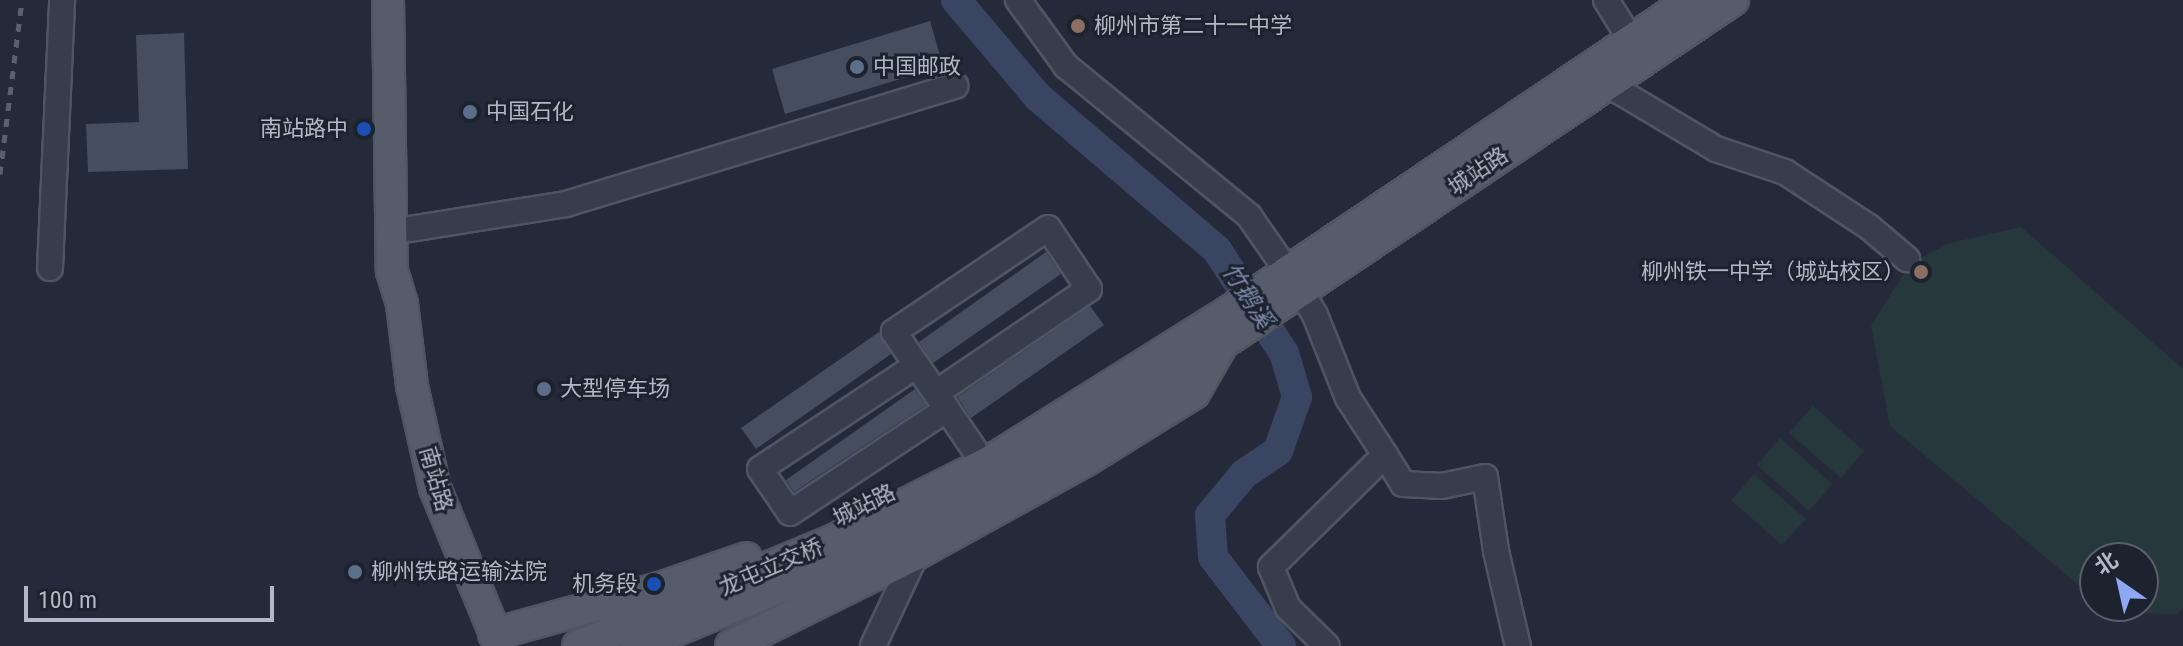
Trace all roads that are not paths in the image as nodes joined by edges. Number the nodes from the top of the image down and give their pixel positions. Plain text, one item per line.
1 (62, 0) edge
2 (388, 0) edge
3 (407, 0) edge
4 (1018, 0) edge
5 (1606, 0) edge
6 (1691, 0) edge
7 (1733, 0) edge
8 (1631, 40) junction
9 (1600, 75) junction
10 (955, 86) dead end
11 (410, 229) junction
12 (1907, 259) dead end
13 (50, 268) dead end
14 (1288, 285) junction
15 (402, 304) junction
16 (1222, 330) junction
17 (917, 365) junction
18 (1134, 386) junction
19 (941, 401) junction
20 (974, 449) junction
21 (1385, 455) junction
22 (916, 554) junction
23 (497, 640) edge
24 (578, 646) edge
25 (637, 646) edge
26 (731, 646) edge
27 (873, 646) edge
28 (1327, 646) edge
29 (1518, 646) edge

1 - 13 street
2 - 15 main road, 南站路
3 - 11 main road, 南站路
4 - 14 street
5 - 8 street
6 - 8 main road, 城站路
7 - 9 main road, 城站路
8 - 9 main road, 城站路
9 - 12 street
9 - 14 main road, 城站路
10 - 11 street
11 - 15 main road, 南站路
14 - 16 main road, 城站路
14 - 21 street
15 - 23 main road, 南站路
16 - 18 main road, 城站路
16 - 20 main road, 城站路
16 - 22 main road, 城站路
17 - 19 street
17 - 19 street
17 - 19 street
18 - 24 main road, 龙屯立交桥
18 - 25 main road, 龙屯立交桥
19 - 20 street
20 - 23 main road, 城站路
21 - 28 street
21 - 29 street
22 - 26 main road, 城站路
22 - 27 street

